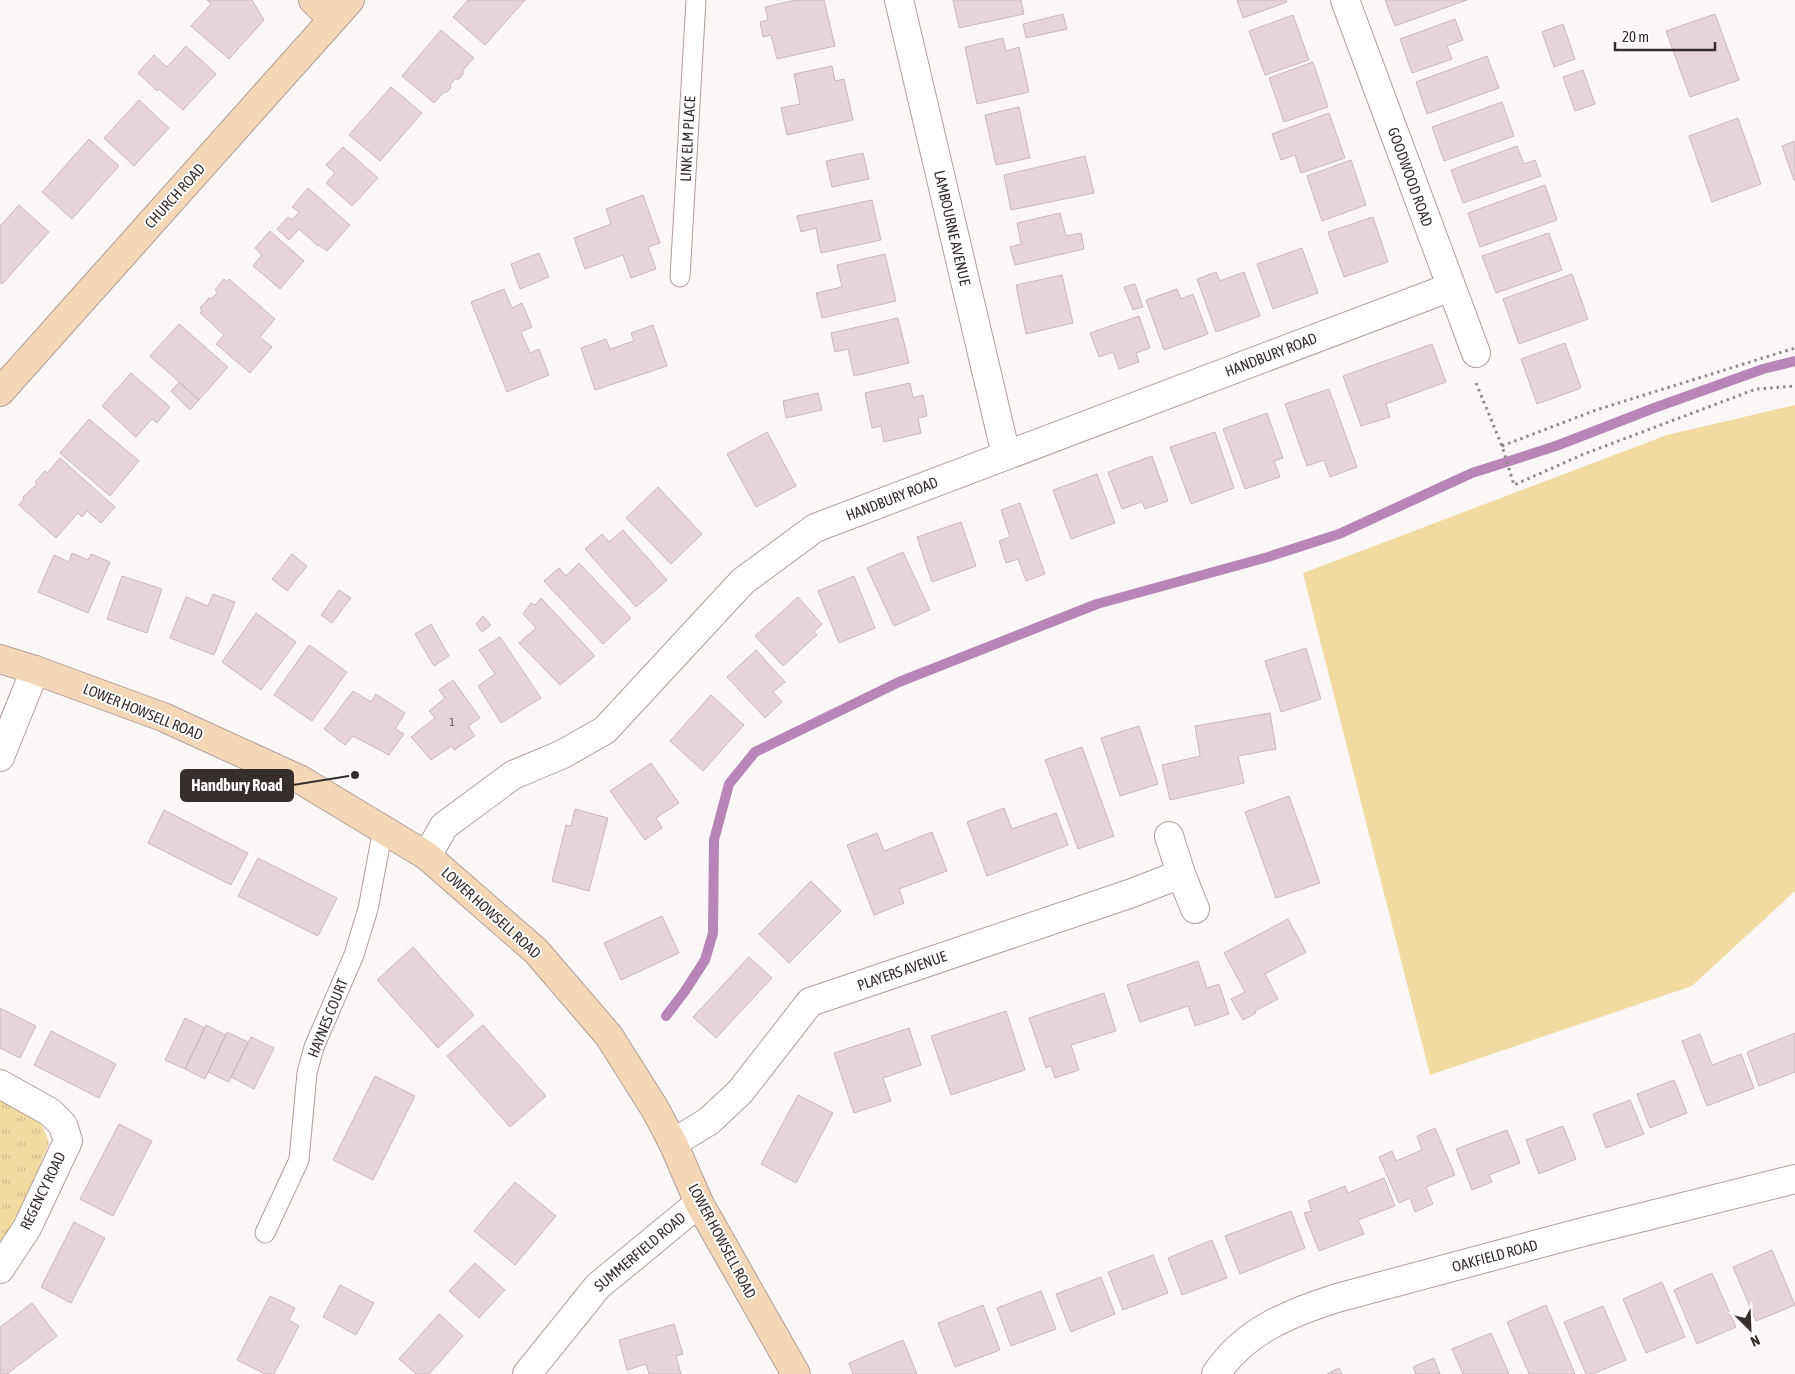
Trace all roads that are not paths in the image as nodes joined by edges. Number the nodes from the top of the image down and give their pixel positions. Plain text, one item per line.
1 (313, 0) edge
2 (696, 0) edge
3 (898, 0) edge
4 (1345, 0) edge
5 (341, 10) edge
6 (680, 277) dead end
7 (1451, 287) junction
8 (1476, 353) road end
9 (0, 392) edge
10 (1006, 455) junction
11 (0, 659) edge
12 (35, 670) junction
13 (0, 758) edge
14 (383, 828) junction
15 (1169, 836) dead end
16 (426, 856) junction
17 (1181, 874) junction
18 (1195, 909) dead end
19 (0, 1084) edge
20 (673, 1142) junction
21 (1795, 1179) edge
22 (699, 1203) junction
23 (265, 1234) dead end
24 (0, 1268) edge
25 (527, 1374) edge
26 (796, 1374) edge
27 (1216, 1374) edge

1 - 5 street
2 - 6 lane, LINK ELM PLACE
3 - 10 street, LAMBOURNE AVENUE
4 - 7 street, GOODWOOD ROAD
5 - 9 street, CHURCH ROAD
7 - 8 street, GOODWOOD ROAD
7 - 10 street, HANDBURY ROAD
10 - 16 street, HANDBURY ROAD
11 - 12 street, LOWER HOWSELL ROAD
12 - 13 street
12 - 14 street, LOWER HOWSELL ROAD
14 - 16 street, LOWER HOWSELL ROAD
14 - 23 lane, HAYNES COURT
15 - 17 street
16 - 20 street, LOWER HOWSELL ROAD
17 - 18 street
17 - 20 street, PLAYERS AVENUE
19 - 24 street, REGENCY ROAD
20 - 22 street, LOWER HOWSELL ROAD
21 - 27 street, OAKFIELD ROAD
22 - 25 street, SUMMERFIELD ROAD
22 - 26 street, LOWER HOWSELL ROAD

